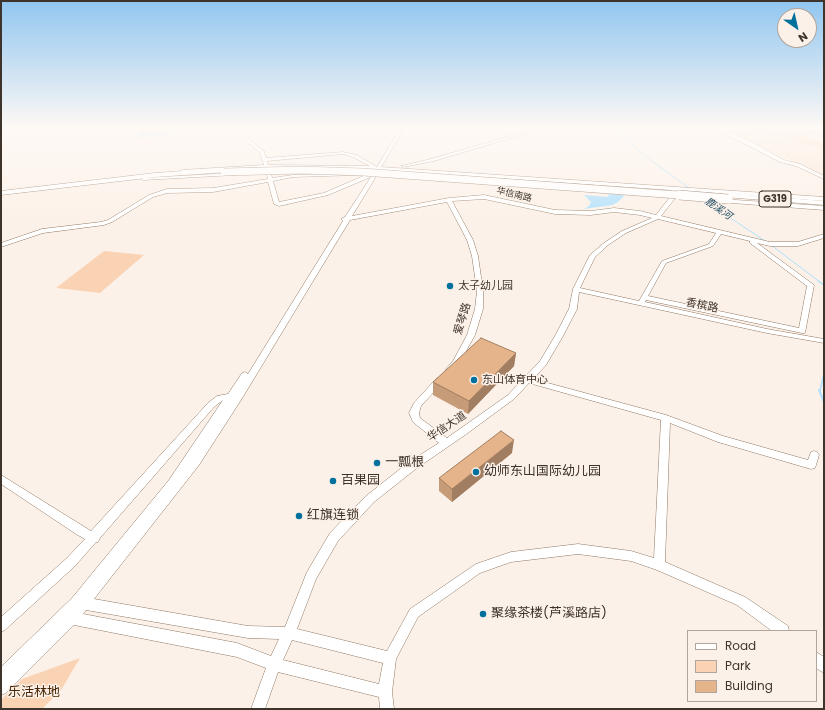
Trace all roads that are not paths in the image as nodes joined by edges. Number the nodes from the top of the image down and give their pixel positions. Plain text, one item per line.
1 (363, 162) edge
2 (379, 162) edge
3 (380, 162) edge
4 (423, 162) edge
5 (787, 162) edge
6 (224, 171) junction
7 (374, 171) junction
8 (360, 174) junction
9 (154, 175) junction
10 (270, 177) junction
11 (824, 178) edge
12 (129, 179) junction
13 (144, 179) junction
14 (1, 193) edge
15 (674, 193) junction
16 (1, 197) edge
17 (824, 199) edge
18 (449, 200) junction
19 (824, 204) edge
20 (824, 208) edge
21 (658, 217) junction
22 (345, 219) junction
23 (719, 233) junction
24 (824, 236) edge
25 (753, 242) junction
26 (2, 245) edge
27 (576, 289) junction
28 (642, 300) junction
29 (824, 341) edge
30 (527, 380) junction
31 (232, 396) junction
32 (666, 418) junction
33 (446, 443) junction
34 (814, 456) dead end
35 (1, 479) edge
36 (94, 538) junction
37 (659, 565) junction
38 (80, 602) junction
39 (67, 617) junction
40 (1, 626) edge
41 (783, 630) edge
42 (289, 633) junction
43 (390, 658) junction
44 (274, 664) junction
45 (1, 676) edge
46 (1, 688) edge
47 (385, 692) junction
48 (258, 709) edge
49 (387, 709) edge

1 - 7 street
2 - 7 street
3 - 7 street
4 - 7 street
5 - 11 street
6 - 9 highway, G319
6 - 13 highway, G319
6 - 19 highway, G319, bridge
7 - 8 street
7 - 9 street
7 - 10 street
7 - 15 street
7 - 15 street
7 - 22 street
8 - 10 street
8 - 13 street
9 - 12 highway, G319
10 - 26 street
12 - 13 highway, G319
12 - 14 highway, G319
12 - 16 highway, G319
15 - 17 street
15 - 20 street, bridge
15 - 21 street, 华信大道
18 - 21 street, 华信南路
18 - 22 street, 华信南路
18 - 33 street, 爱琴路
21 - 23 street, 华信南路
21 - 27 street, 华信大道
22 - 31 street
22 - 38 street
23 - 25 street, 华信南路
23 - 28 street
24 - 25 street
25 - 28 street
27 - 28 street, 香槟路
27 - 30 street, 华信大道
28 - 29 street, 香槟路
30 - 32 street
30 - 33 street, 华信大道
31 - 36 street
31 - 38 street
32 - 34 street
32 - 37 street
33 - 42 street, 华信大道
35 - 36 street
36 - 40 street
37 - 41 street
37 - 43 street
38 - 39 street
38 - 42 street
39 - 44 street
39 - 45 street
39 - 46 street
42 - 43 street
42 - 44 street, 华信大道
43 - 47 street
44 - 47 street
44 - 48 street, 华信大道
47 - 49 street

